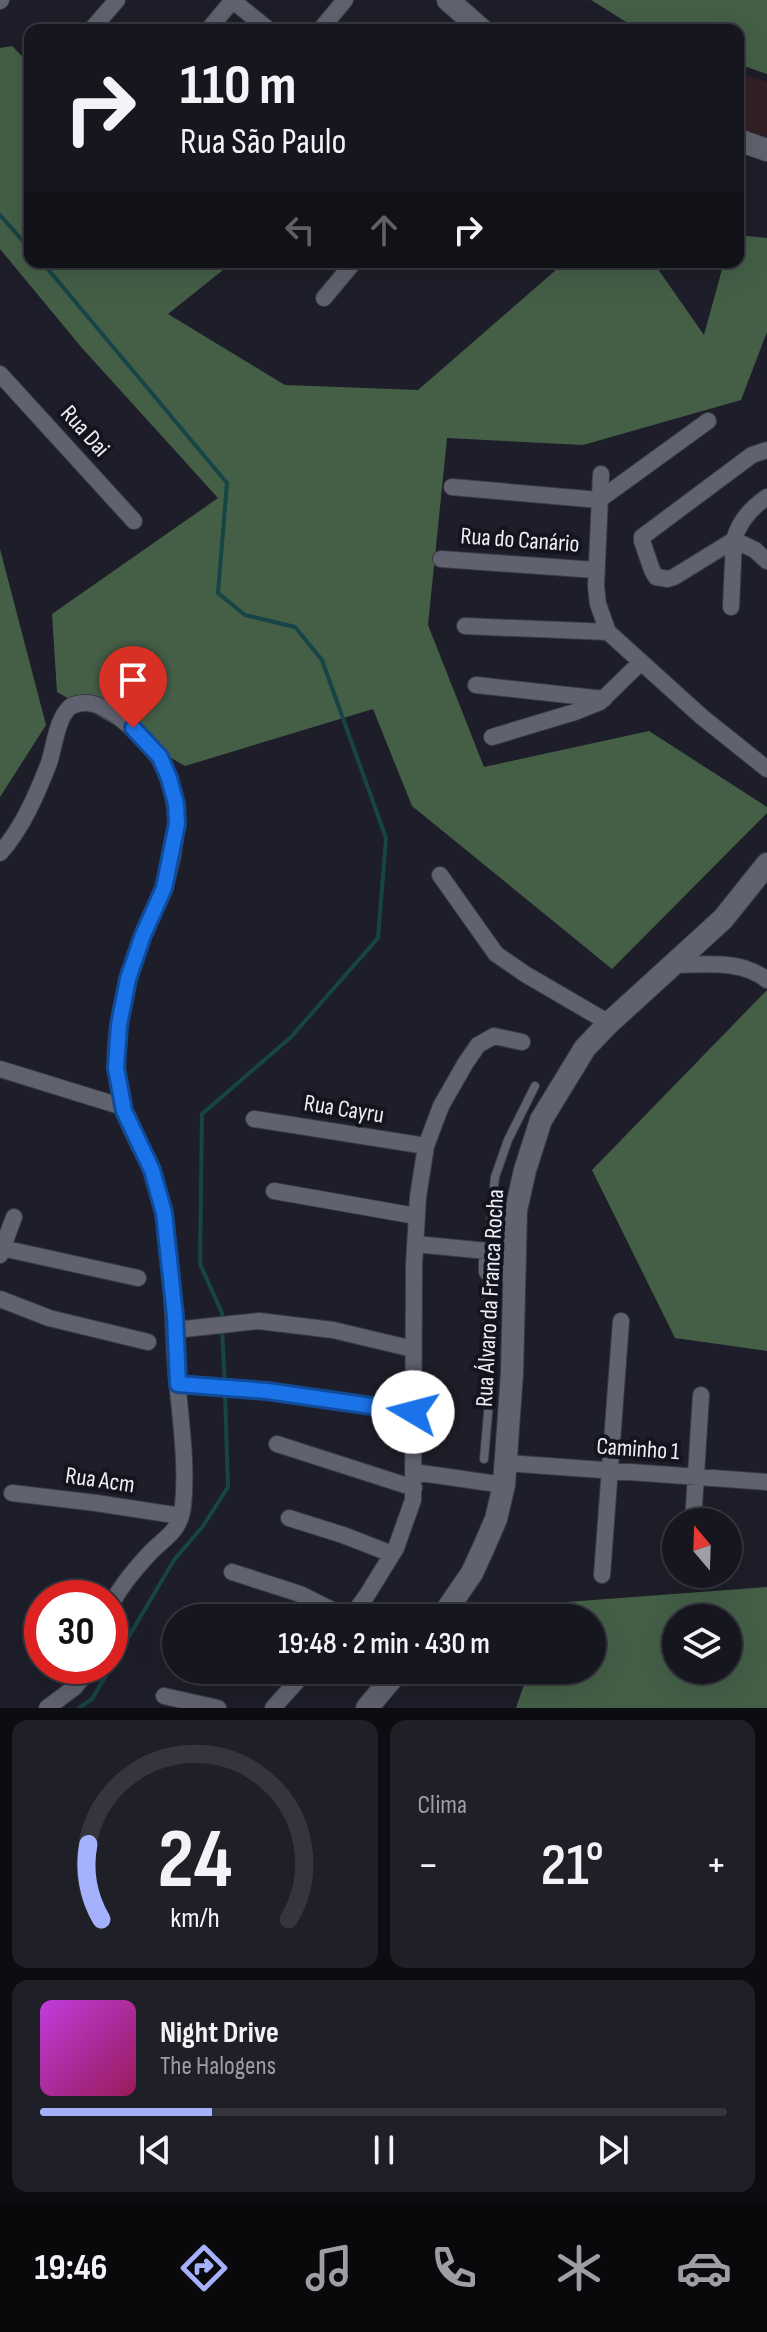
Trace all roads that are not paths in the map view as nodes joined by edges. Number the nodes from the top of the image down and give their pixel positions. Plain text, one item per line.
1 (117, 0) edge
2 (232, 0) edge
3 (345, 0) edge
4 (448, 0) edge
5 (96, 24) edge
6 (213, 24) edge
7 (262, 24) edge
8 (325, 24) edge
9 (475, 24) edge
10 (744, 142) edge
11 (767, 150) edge
12 (349, 268) edge
13 (324, 298) dead end
14 (0, 374) edge
15 (708, 421) dead end
16 (767, 450) edge
17 (601, 474) dead end
18 (452, 487) dead end
19 (767, 497) edge
20 (599, 500) junction
21 (134, 521) dead end
22 (734, 540) junction
23 (441, 559) dead end
24 (767, 561) edge
25 (596, 570) junction
26 (731, 607) dead end
27 (465, 626) dead end
28 (608, 632) junction
29 (640, 663) junction
30 (476, 685) dead end
31 (604, 699) junction
32 (492, 737) dead end
33 (767, 769) edge
34 (0, 853) edge
35 (767, 864) edge
36 (440, 875) dead end
37 (673, 965) junction
38 (767, 980) edge
39 (609, 1023) junction
40 (522, 1042) dead end
41 (0, 1069) edge
42 (535, 1086) dead end
43 (123, 1107) junction
44 (254, 1119) dead end
45 (426, 1146) junction
46 (274, 1191) dead end
47 (416, 1216) junction
48 (14, 1217) dead end
49 (488, 1243) junction
50 (415, 1244) junction
51 (1, 1251) edge
52 (514, 1273) junction
53 (487, 1277) junction
54 (138, 1278) dead end
55 (0, 1299) edge
56 (621, 1321) dead end
57 (175, 1330) junction
58 (148, 1342) dead end
59 (413, 1349) junction
60 (178, 1384) junction
61 (701, 1395) dead end
62 (413, 1412) junction
63 (277, 1444) dead end
64 (495, 1461) junction
65 (609, 1471) junction
66 (695, 1477) junction
67 (414, 1480) junction
68 (767, 1482) edge
69 (504, 1485) junction
70 (12, 1493) dead end
71 (694, 1508) edge
72 (181, 1516) junction
73 (289, 1518) dead end
74 (392, 1554) junction
75 (232, 1572) dead end
76 (602, 1575) dead end
77 (128, 1582) edge
78 (320, 1604) edge
79 (360, 1604) edge
80 (451, 1604) edge
81 (77, 1684) edge
82 (294, 1684) edge
83 (387, 1684) edge
84 (164, 1696) dead end
85 (47, 1708) edge
86 (218, 1708) edge
87 (273, 1708) edge
88 (367, 1708) edge

1 - 5 street
2 - 6 street
2 - 7 street
3 - 8 street
4 - 9 main road
10 - 11 main road
12 - 13 street
14 - 21 street, Rua Dai
15 - 20 street
16 - 22 street
17 - 20 street
18 - 20 street
19 - 22 street
20 - 25 street
22 - 24 street
22 - 26 street
23 - 25 street, Rua do Canário
25 - 28 street
27 - 28 street
28 - 29 street
29 - 31 street
29 - 33 street
30 - 31 street
31 - 32 street
34 - 43 street
35 - 37 main road, Rua Álvaro da Franca Rocha
36 - 39 street
37 - 38 street
37 - 39 main road, Rua Álvaro da Franca Rocha
39 - 52 main road, Rua Álvaro da Franca Rocha
40 - 45 street
41 - 43 street
42 - 49 lane
43 - 57 street
44 - 45 street, Rua Cayru
45 - 47 street
46 - 47 street
47 - 50 street
48 - 51 street
49 - 50 street
49 - 53 street
50 - 59 street
51 - 54 street
52 - 53 street
52 - 64 main road, Rua Álvaro da Franca Rocha
53 - 64 lane
55 - 58 street
56 - 65 street
57 - 59 street
57 - 60 street
59 - 62 street
60 - 62 street
60 - 72 street
61 - 66 street
62 - 67 street
63 - 67 street
64 - 65 street, Caminho 1
64 - 69 main road, Rua Álvaro da Franca Rocha
65 - 66 street, Caminho 1
65 - 76 street
66 - 68 street, Caminho 1
66 - 71 street
67 - 69 street
67 - 74 street
69 - 80 main road, Rua Álvaro da Franca Rocha
70 - 72 street, Rua Acm
72 - 77 street
73 - 74 street
74 - 79 street
75 - 78 street
81 - 85 street
82 - 87 street
83 - 88 main road
84 - 86 street

